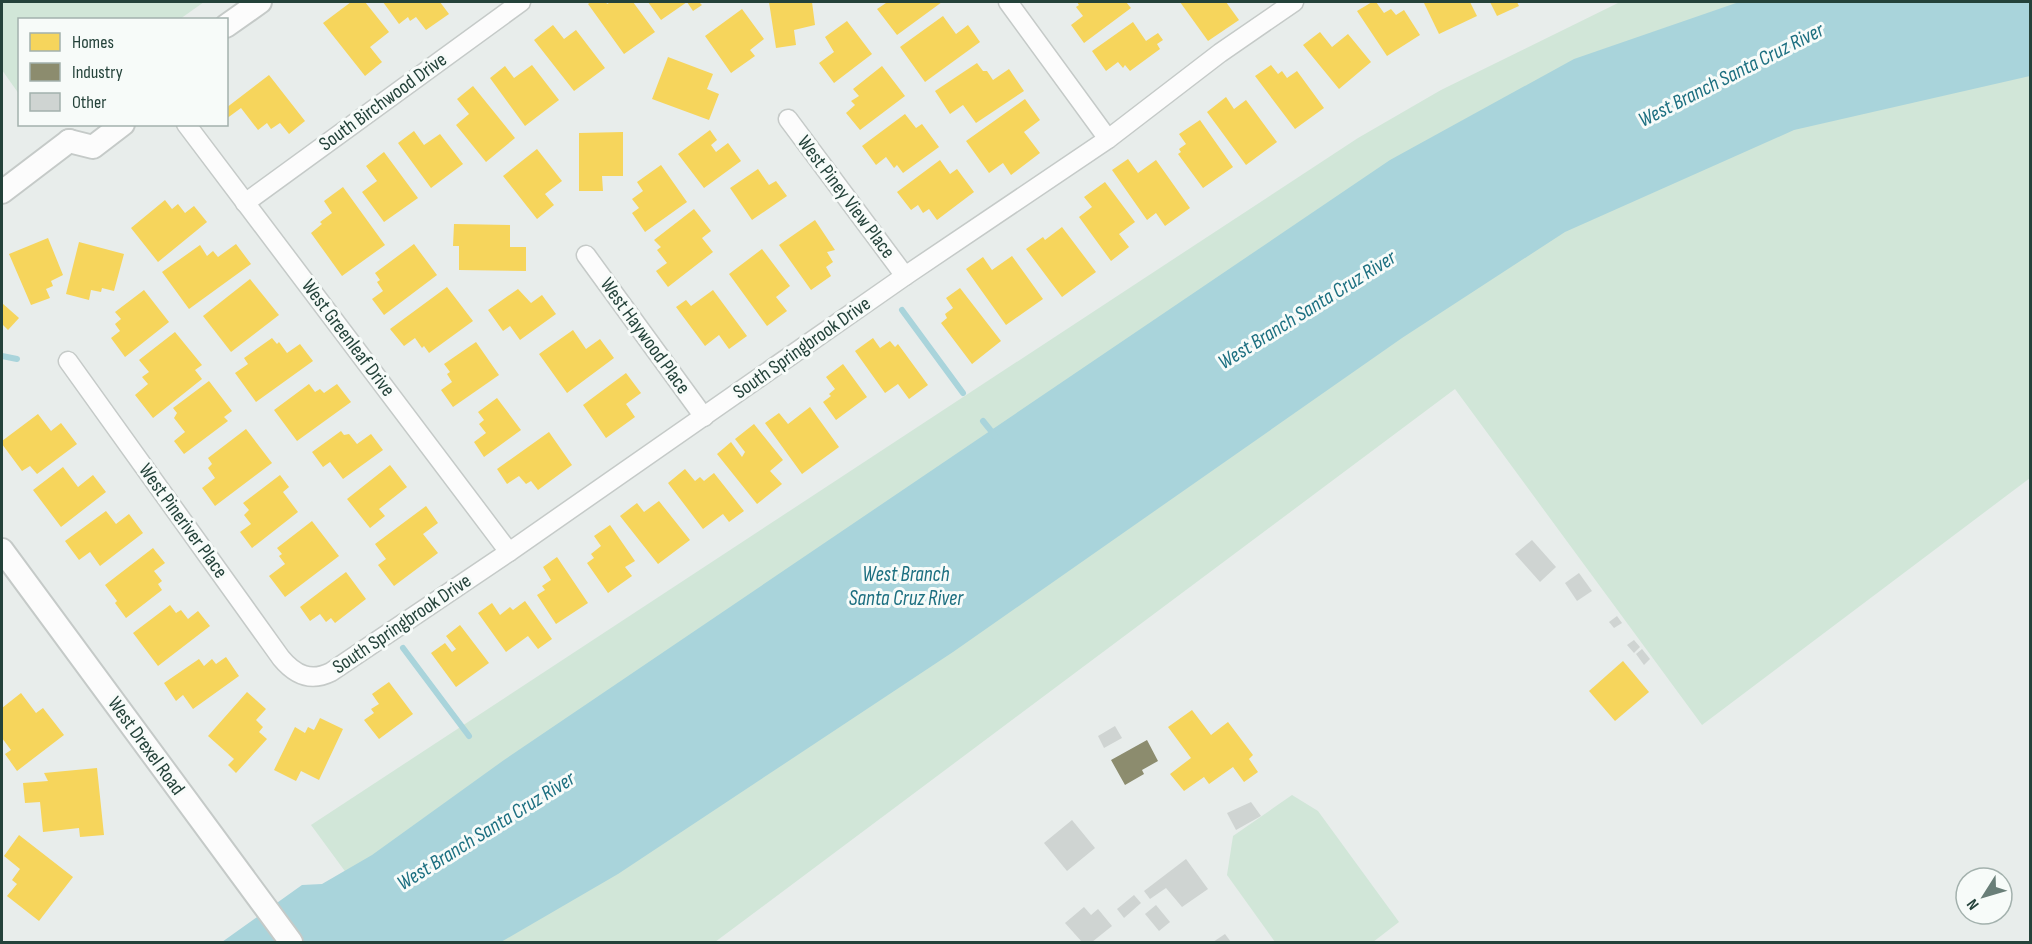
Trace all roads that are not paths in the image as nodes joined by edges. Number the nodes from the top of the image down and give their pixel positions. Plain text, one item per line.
1 (260, 2) edge
2 (521, 2) edge
3 (1008, 2) edge
4 (1294, 2) edge
5 (228, 25) edge
6 (788, 119) dead end
7 (120, 126) edge
8 (187, 126) edge
9 (69, 133) edge
10 (1108, 139) junction
11 (2, 192) edge
12 (245, 203) junction
13 (586, 255) dead end
14 (905, 276) junction
15 (68, 361) dead end
16 (704, 417) junction
17 (2, 550) edge
18 (509, 552) junction
19 (301, 683) joint
20 (291, 942) edge

1 - 5 street
2 - 12 street, South Birchwood Drive
3 - 10 street
4 - 10 street, South Springbrook Drive
6 - 14 street, West Piney View Place
7 - 9 street
8 - 12 street, West Greenleaf Drive
9 - 11 street
10 - 14 street, South Springbrook Drive
12 - 18 street, West Greenleaf Drive
13 - 16 street, West Haywood Place
14 - 16 street, South Springbrook Drive
15 - 19 street, West Pineriver Place
16 - 18 street, South Springbrook Drive
17 - 20 street, West Drexel Road
18 - 19 street, South Springbrook Drive

